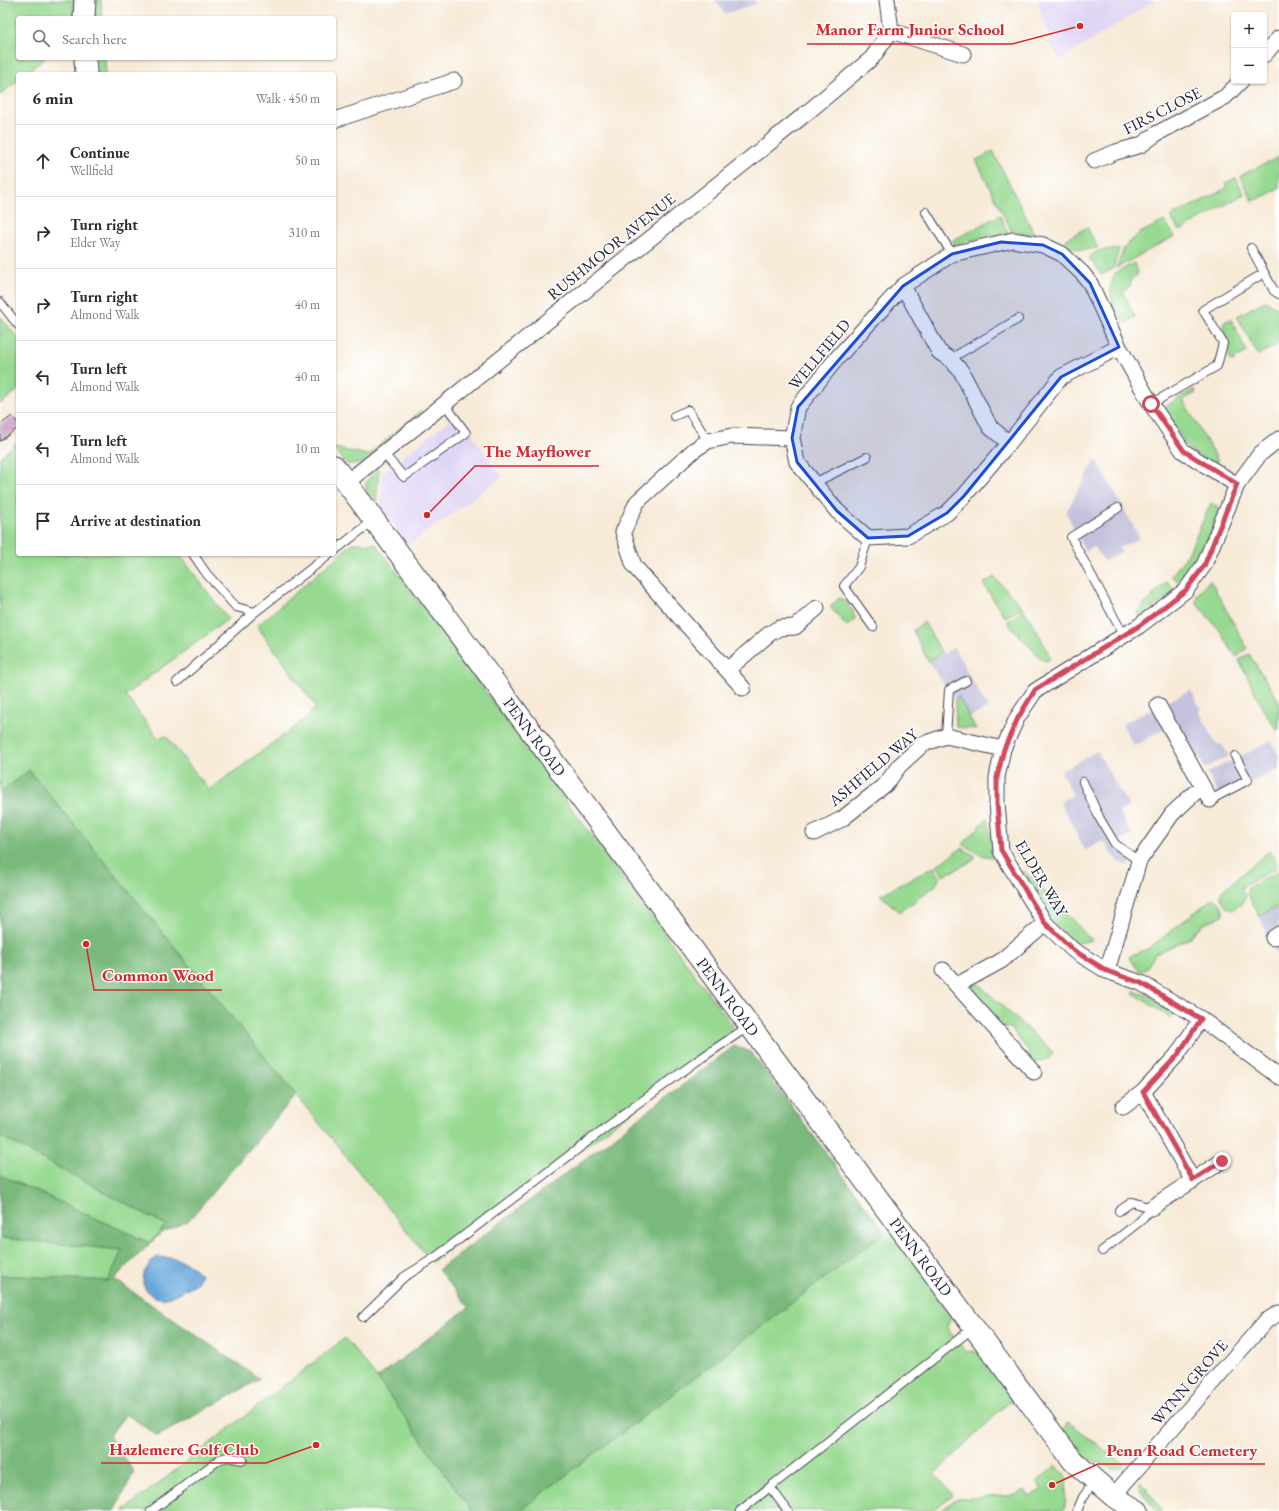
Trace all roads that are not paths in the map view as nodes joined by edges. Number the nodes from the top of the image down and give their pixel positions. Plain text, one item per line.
1 (85, 0) edge
2 (887, 0) edge
3 (84, 16) edge
4 (891, 31) junction
5 (1279, 38) edge
6 (1267, 52) edge
7 (963, 54) dead end
8 (85, 60) edge
9 (86, 72) edge
10 (454, 81) dead end
11 (1238, 84) edge
12 (336, 119) edge
13 (1094, 161) dead end
14 (926, 212) dead end
15 (1251, 248) dead end
16 (952, 254) junction
17 (1264, 274) junction
18 (903, 286) junction
19 (1279, 294) edge
20 (0, 302) edge
21 (1018, 319) dead end
22 (16, 322) edge
23 (1119, 347) junction
24 (950, 359) junction
25 (444, 404) junction
26 (1151, 404) junction
27 (674, 416) dead end
28 (792, 438) junction
29 (1279, 439) edge
30 (708, 442) junction
31 (1009, 443) junction
32 (383, 453) junction
33 (867, 457) dead end
34 (340, 475) edge
35 (814, 483) junction
36 (1237, 484) junction
37 (1118, 508) dead end
38 (374, 520) junction
39 (868, 538) junction
40 (336, 549) edge
41 (194, 556) edge
42 (327, 556) edge
43 (817, 608) dead end
44 (255, 612) junction
45 (874, 626) dead end
46 (1124, 636) junction
47 (727, 670) junction
48 (966, 681) dead end
49 (177, 682) dead end
50 (743, 688) dead end
51 (1158, 705) dead end
52 (946, 736) junction
53 (1004, 749) junction
54 (1235, 756) dead end
55 (1082, 782) dead end
56 (1202, 786) junction
57 (1210, 800) joint
58 (814, 833) dead end
59 (1139, 861) junction
60 (1045, 923) junction
61 (943, 970) dead end
62 (1107, 971) junction
63 (957, 984) junction
64 (1201, 1019) junction
65 (750, 1025) junction
66 (1034, 1072) dead end
67 (1279, 1076) edge
68 (1143, 1092) junction
69 (1122, 1107) dead end
70 (1222, 1161) dead end
71 (1193, 1180) junction
72 (1151, 1208) junction
73 (1119, 1211) dead end
74 (1102, 1251) dead end
75 (1279, 1313) edge
76 (363, 1317) dead end
77 (974, 1328) junction
78 (243, 1460) dead end
79 (1095, 1481) junction
80 (770, 1487) junction
81 (1113, 1496) junction
82 (151, 1511) edge
83 (740, 1511) edge
84 (788, 1511) edge
85 (1077, 1511) edge
86 (1138, 1511) edge

1 - 3 main road
2 - 4 street
4 - 7 street
4 - 25 street, RUSHMOOR AVENUE
5 - 6 street
8 - 9 main road
10 - 12 street
11 - 13 street, FIRS CLOSE
14 - 16 lane
15 - 17 lane
16 - 18 street, WELLFIELD
16 - 23 street, WELLFIELD
17 - 19 lane
17 - 26 lane
18 - 24 street
18 - 28 street, WELLFIELD
20 - 22 lane
21 - 24 lane
23 - 26 street, WELLFIELD
23 - 31 street
24 - 31 street
25 - 32 street, RUSHMOOR AVENUE
25 - 32 lane
26 - 36 street, WELLFIELD
27 - 30 lane
28 - 30 street
28 - 35 street, WELLFIELD
29 - 36 street
30 - 47 street
31 - 39 street
32 - 34 street, RUSHMOOR AVENUE
33 - 35 lane
34 - 38 main road, PENN ROAD
35 - 39 street, WELLFIELD
36 - 46 street, ELDER WAY
37 - 46 lane
38 - 40 lane
38 - 65 main road, PENN ROAD
39 - 45 lane
41 - 44 lane
42 - 44 lane
43 - 47 street
44 - 49 lane
46 - 53 street, ELDER WAY
47 - 50 street
48 - 52 lane
51 - 56 street
52 - 53 street
52 - 58 street, ASHFIELD WAY
53 - 60 street, ELDER WAY
54 - 57 lane
55 - 59 lane
56 - 57 street
56 - 59 street
59 - 62 street
60 - 62 street, ELDER WAY
60 - 63 street
61 - 63 street
62 - 64 street, ELDER WAY
63 - 66 street
64 - 67 street, ELDER WAY
64 - 68 street
65 - 76 lane
65 - 77 main road, PENN ROAD
68 - 69 street
68 - 71 street
70 - 71 street
71 - 72 street
72 - 73 lane
72 - 74 lane
75 - 81 street, WYNN GROVE
77 - 79 main road, PENN ROAD
77 - 80 lane
78 - 82 lane
79 - 81 main road, PENN ROAD
79 - 85 lane
80 - 83 lane
80 - 84 lane
81 - 86 main road, PENN ROAD

